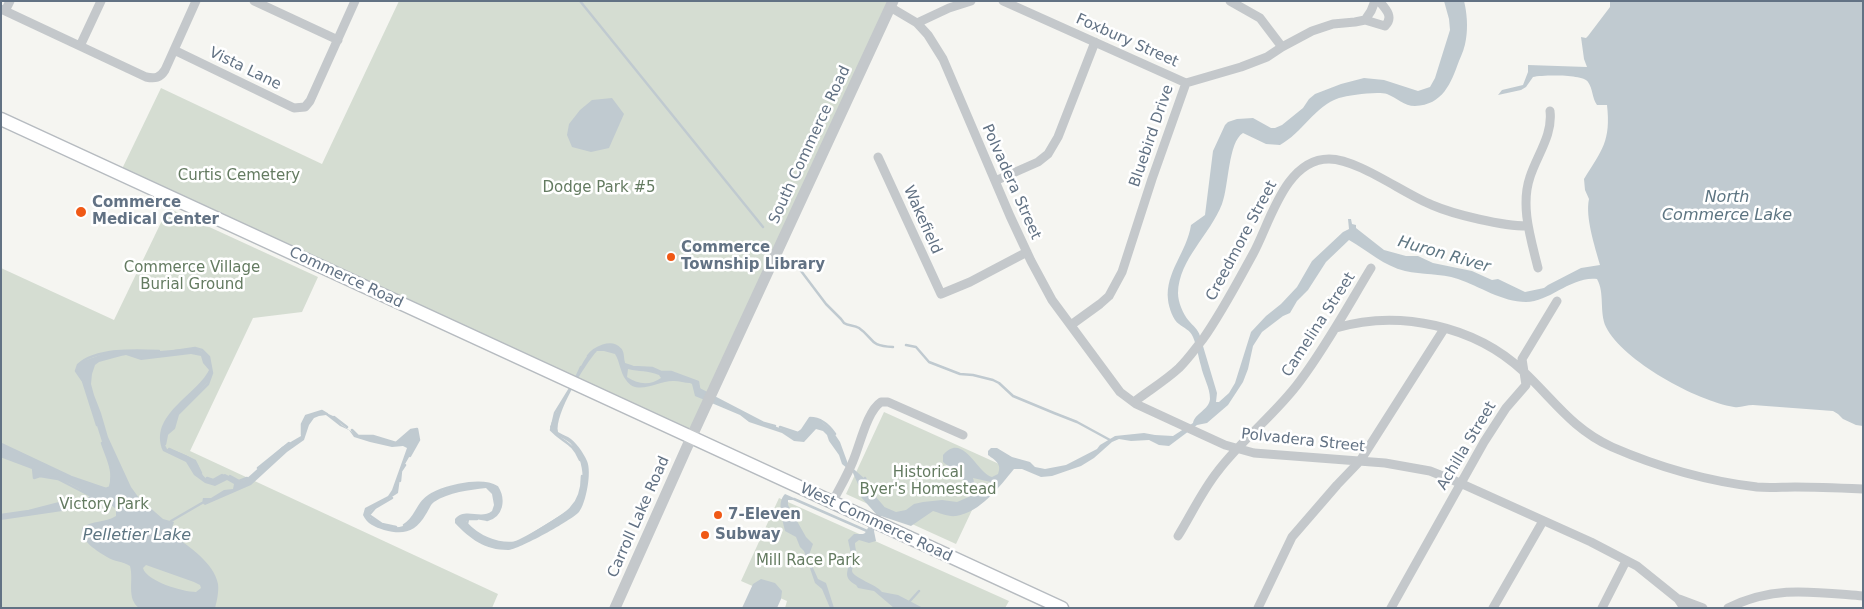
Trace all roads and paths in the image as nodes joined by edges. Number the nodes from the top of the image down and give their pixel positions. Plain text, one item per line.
1 (10, 1) edge
2 (101, 1) edge
3 (196, 1) edge
4 (254, 1) edge
5 (356, 1) edge
6 (971, 1) edge
7 (1003, 1) edge
8 (1230, 1) edge
9 (1375, 1) edge
10 (1379, 1) edge
11 (891, 4) edge
12 (3, 10) edge
13 (1364, 20) junction
14 (916, 23) junction
15 (338, 40) junction
16 (1095, 42) junction
17 (80, 46) junction
18 (1282, 47) junction
19 (174, 50) junction
20 (1186, 83) junction
21 (1550, 111) dead end
22 (1, 119) edge
23 (878, 157) dead end
24 (995, 181) junction
25 (1528, 226) junction
26 (1027, 252) junction
27 (1371, 268) dead end
28 (1538, 268) dead end
29 (1557, 301) dead end
30 (1070, 325) junction
31 (1336, 328) junction
32 (1444, 328) junction
33 (1524, 372) junction
34 (1134, 402) junction
35 (963, 435) dead end
36 (691, 438) junction
37 (1237, 448) junction
38 (1360, 461) junction
39 (1460, 483) junction
40 (1863, 489) edge
41 (832, 503) junction
42 (1543, 521) junction
43 (1178, 536) dead end
44 (1626, 561) junction
45 (1863, 596) edge
46 (1678, 599) junction
47 (615, 608) edge
48 (1062, 608) edge
49 (1258, 608) edge
50 (1391, 608) edge
51 (1493, 608) edge
52 (1602, 608) edge
53 (1684, 608) edge
54 (1702, 608) edge
55 (1728, 608) edge

1 - 12 street
2 - 17 street
3 - 19 street
4 - 15 street
5 - 15 street
6 - 14 street
7 - 16 street, Foxbury Street
8 - 18 street
9 - 13 street
10 - 13 street, Bluebird Drive
11 - 14 street, Polvadera Street
11 - 36 street, South Commerce Road
12 - 17 street
13 - 18 street, Bluebird Drive
14 - 24 street, Polvadera Street
15 - 19 street, Vista Lane
16 - 20 street, Foxbury Street
16 - 24 street
17 - 19 street
18 - 20 street, Bluebird Drive
20 - 30 street, Bluebird Drive
21 - 25 street
22 - 36 main road, Commerce Road
23 - 26 street, Wakefield
24 - 26 street, Polvadera Street
25 - 28 street
25 - 34 street, Creedmore Street
26 - 30 street, Polvadera Street
27 - 31 street, Camelina Street
29 - 33 street, Achilla Street
30 - 34 street, Polvadera Street
31 - 32 street
31 - 37 street, Camelina Street
32 - 33 street
32 - 38 street
33 - 39 street, Achilla Street
33 - 40 street
34 - 37 street, Polvadera Street
35 - 41 street
36 - 41 main road, West Commerce Road
36 - 47 street, Carroll Lake Road
37 - 38 street, Polvadera Street
37 - 43 street, Camelina Street
38 - 39 street, Polvadera Street
38 - 49 street
39 - 42 street, Polvadera Street
39 - 50 street, Achilla Street
41 - 48 main road, West Commerce Road
42 - 44 street, Polvadera Street
42 - 51 street
44 - 46 street, Polvadera Street
44 - 52 street
45 - 55 street
46 - 53 street, Polvadera Street
46 - 54 street, Polvadera Street

